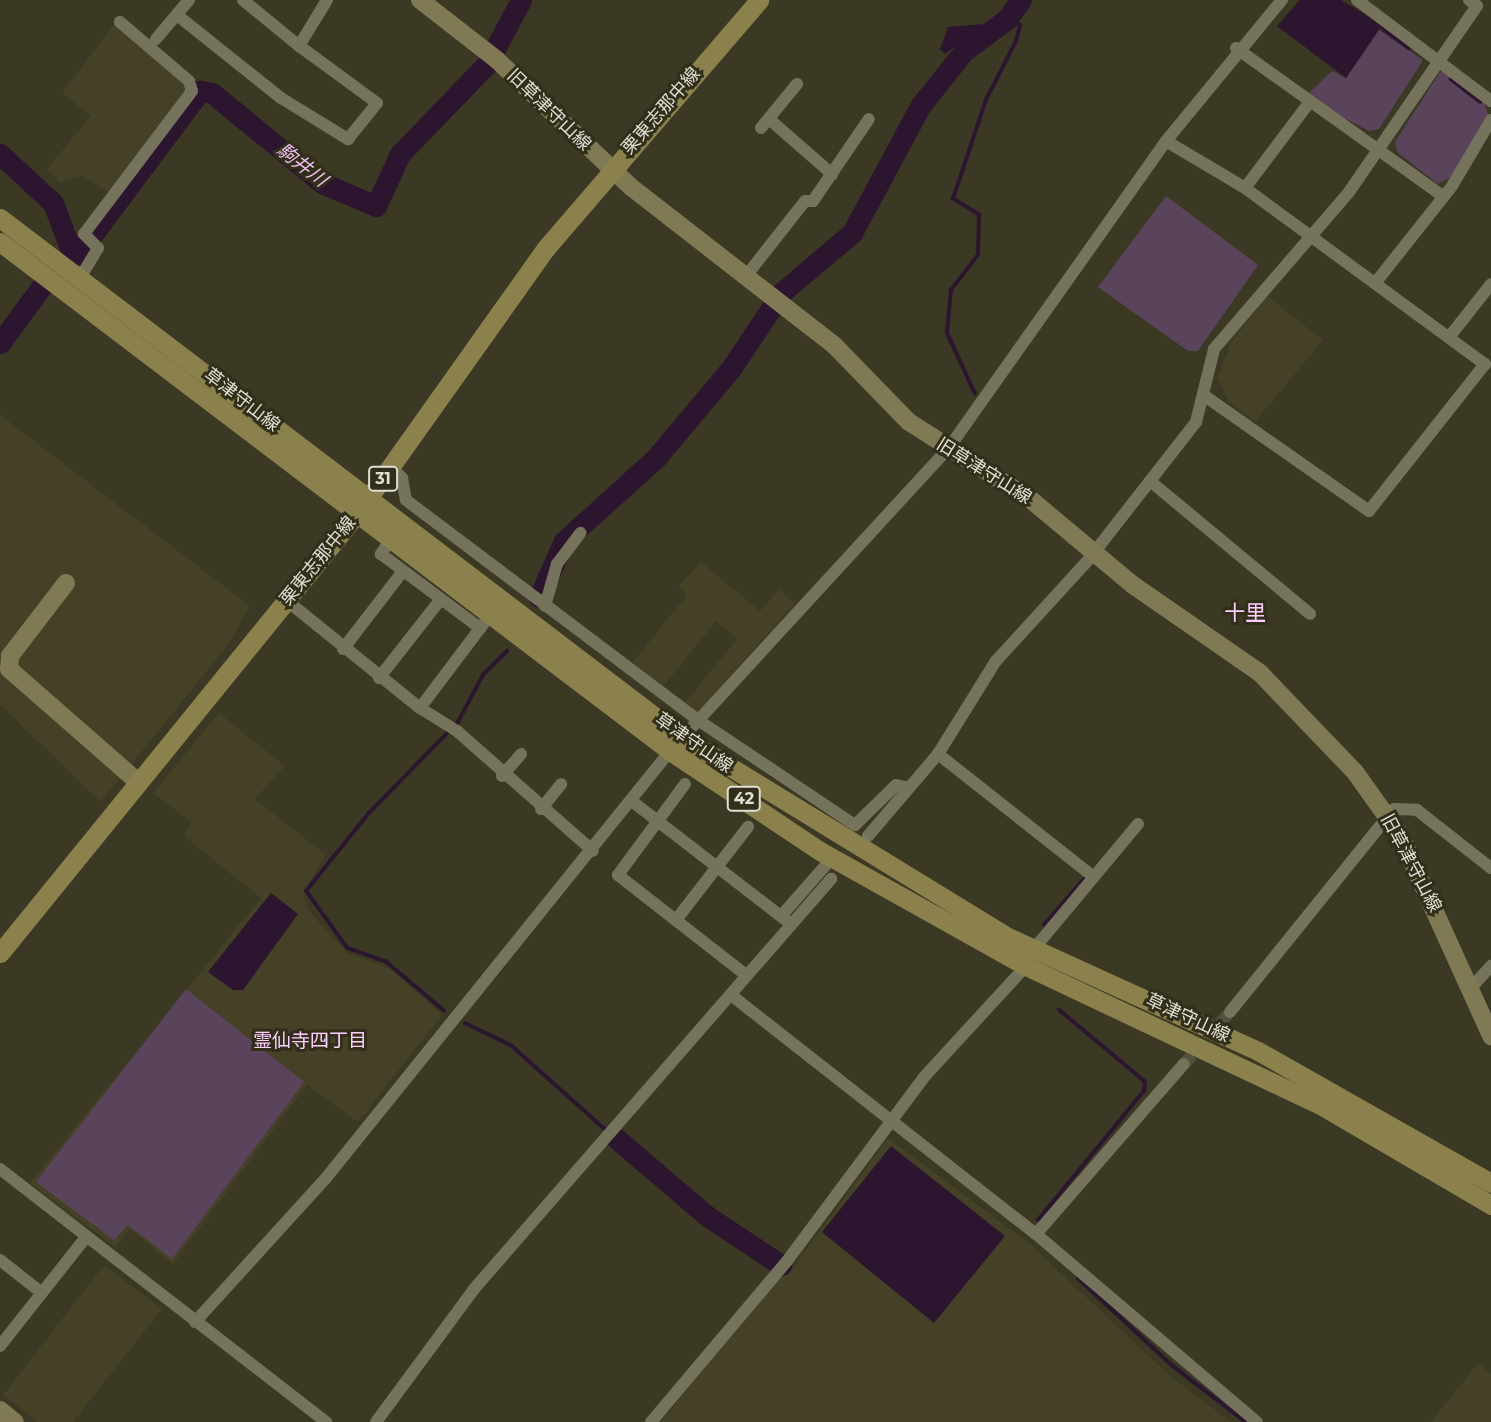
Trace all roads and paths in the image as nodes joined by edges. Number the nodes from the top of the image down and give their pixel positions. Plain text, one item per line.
1 (189, 0) edge
2 (243, 0) edge
3 (327, 0) edge
4 (420, 0) edge
5 (759, 0) edge
6 (1282, 0) edge
7 (1357, 0) edge
8 (1476, 2) edge
9 (177, 15) junction
10 (120, 22) dead end
11 (156, 39) dead end
12 (299, 46) junction
13 (1236, 48) junction
14 (1438, 57) junction
15 (797, 84) dead end
16 (1491, 101) edge
17 (1308, 104) junction
18 (869, 119) dead end
19 (1491, 120) edge
20 (1166, 141) junction
21 (1380, 146) junction
22 (610, 169) junction
23 (832, 174) junction
24 (1245, 188) junction
25 (1443, 195) junction
26 (0, 218) edge
27 (1310, 234) junction
28 (0, 242) edge
29 (746, 276) junction
30 (72, 280) junction
31 (1376, 282) junction
32 (1491, 284) edge
33 (1450, 337) junction
34 (1205, 396) junction
35 (948, 449) junction
36 (391, 467) junction
37 (1150, 481) junction
38 (364, 504) junction
39 (580, 533) dead end
40 (393, 536) junction
41 (1092, 551) junction
42 (403, 571) junction
43 (66, 583) dead end
44 (286, 600) junction
45 (441, 600) junction
46 (545, 606) junction
47 (1310, 614) dead end
48 (485, 622) junction
49 (343, 649) junction
50 (379, 678) junction
51 (420, 708) junction
52 (698, 720) junction
53 (677, 745) junction
54 (521, 754) dead end
55 (938, 754) junction
56 (502, 776) junction
57 (138, 782) junction
58 (561, 784) dead end
59 (685, 784) dead end
60 (909, 788) junction
61 (633, 802) junction
62 (541, 809) junction
63 (1388, 817) junction
64 (657, 820) junction
65 (1138, 824) dead end
66 (748, 827) dead end
67 (868, 836) dead end
68 (593, 851) junction
69 (832, 858) junction
70 (718, 867) junction
71 (1491, 868) edge
72 (1091, 875) junction
73 (831, 879) dead end
74 (676, 920) junction
75 (787, 920) junction
76 (0, 953) edge
77 (1029, 958) junction
78 (1491, 966) edge
79 (746, 975) junction
80 (1471, 988) junction
81 (731, 995) junction
82 (1230, 1012) tunnel mouth
83 (1491, 1036) edge
84 (1184, 1064) tunnel mouth
85 (890, 1125) junction
86 (0, 1169) edge
87 (1491, 1183) edge
88 (1491, 1205) edge
89 (1036, 1234) junction
90 (86, 1237) junction
91 (0, 1260) edge
92 (42, 1293) junction
93 (195, 1322) junction
94 (0, 1346) edge
95 (0, 1410) edge
96 (15, 1422) edge
97 (326, 1422) edge
98 (376, 1422) edge
99 (651, 1422) edge
100 (1256, 1422) edge

1 - 9 street
2 - 12 street
3 - 12 street
4 - 22 street, 旧草津守山線
5 - 22 main road, 栗東志那中線 / 31
6 - 13 street
7 - 14 street
8 - 14 street
9 - 11 street
9 - 12 street
10 - 30 street
13 - 17 street
13 - 20 street
14 - 16 street
14 - 21 street
15 - 23 street
17 - 21 street
17 - 24 street
18 - 23 street
19 - 25 street
20 - 24 street
20 - 35 street
21 - 25 street
21 - 27 street
22 - 29 street, 旧草津守山線
22 - 36 main road, 栗東志那中線 / 31
23 - 29 street
24 - 27 street
25 - 31 street
26 - 30 main road, 草津守山線 / 42
27 - 31 street
27 - 34 street
28 - 30 main road, 草津守山線 / 42
29 - 35 street, 旧草津守山線
30 - 38 main road, 草津守山線 / 42
31 - 33 street
32 - 33 street
33 - 34 street
34 - 37 street
35 - 41 street, 旧草津守山線
35 - 52 street
36 - 38 main road, 栗東志那中線 / 31
36 - 46 street
37 - 41 street
37 - 47 street
38 - 40 main road, 草津守山線 / 42
38 - 44 main road, 栗東志那中線 / 31
38 - 53 main road, 草津守山線 / 42
39 - 46 street
40 - 42 street
40 - 48 main road, 草津守山線 / 42
41 - 55 street
41 - 63 street, 旧草津守山線
42 - 45 street
42 - 49 street
43 - 57 street
44 - 49 street
44 - 57 main road, 栗東志那中線 / 31
45 - 48 street
45 - 50 street
46 - 52 street
48 - 51 street
48 - 53 main road, 草津守山線 / 42
49 - 50 street
50 - 51 street
51 - 56 street
52 - 53 street
52 - 60 street
53 - 61 street
53 - 69 main road, 草津守山線 / 42
53 - 77 main road, 草津守山線 / 42
54 - 56 street
55 - 60 street
55 - 72 street
56 - 62 street
57 - 76 main road, 栗東志那中線 / 31
58 - 62 street
59 - 64 street
60 - 67 street
61 - 64 street
61 - 68 street
62 - 68 street
63 - 71 street
63 - 80 street, 旧草津守山線
63 - 82 street
64 - 70 street
64 - 74 street
65 - 72 street
66 - 70 street
68 - 93 street
69 - 75 street
69 - 77 main road, 草津守山線 / 42
70 - 74 street
70 - 75 street
72 - 77 street
73 - 75 street
74 - 79 street
75 - 79 street
77 - 85 street
77 - 87 main road, 草津守山線 / 42
77 - 88 main road, 草津守山線 / 42
78 - 80 street
79 - 81 street
80 - 83 street, 旧草津守山線
81 - 85 street
81 - 98 street
84 - 89 street
85 - 89 street
85 - 99 street
86 - 90 street
89 - 100 street
90 - 92 street
90 - 93 street
91 - 92 street
92 - 94 street
93 - 97 street
95 - 96 street

